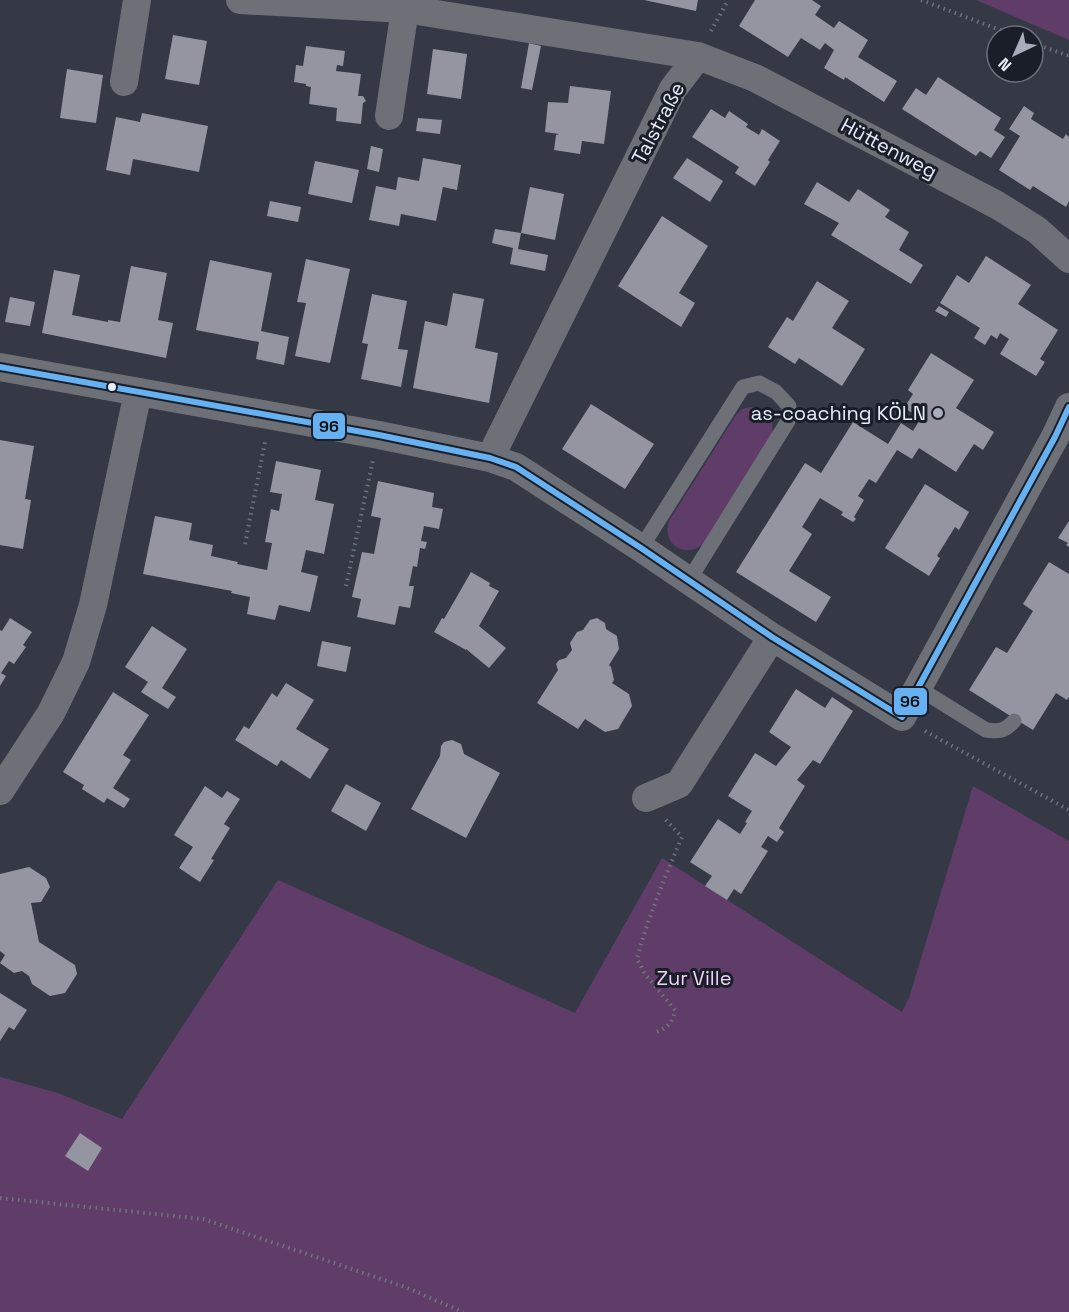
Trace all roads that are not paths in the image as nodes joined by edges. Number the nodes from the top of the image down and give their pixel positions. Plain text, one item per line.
1 (137, 0) edge
2 (240, 0) edge
3 (405, 9) junction
4 (698, 56) junction
5 (124, 82) dead end
6 (389, 116) dead end
7 (1069, 259) edge
8 (0, 367) edge
9 (138, 392) junction
10 (1069, 407) edge
11 (490, 458) junction
12 (641, 548) junction
13 (689, 580) junction
14 (772, 637) junction
15 (918, 688) junction
16 (1014, 721) dead end
17 (0, 791) edge
18 (646, 798) road end

1 - 5 street
2 - 3 street, Talstraße
3 - 4 street, Talstraße
3 - 6 street
4 - 7 street, Hüttenweg
4 - 11 street, Talstraße
8 - 9 street
9 - 11 street
9 - 17 street
10 - 15 street
11 - 12 street
12 - 13 street
12 - 13 lane
13 - 14 street
14 - 15 street
14 - 18 street
15 - 16 lane

